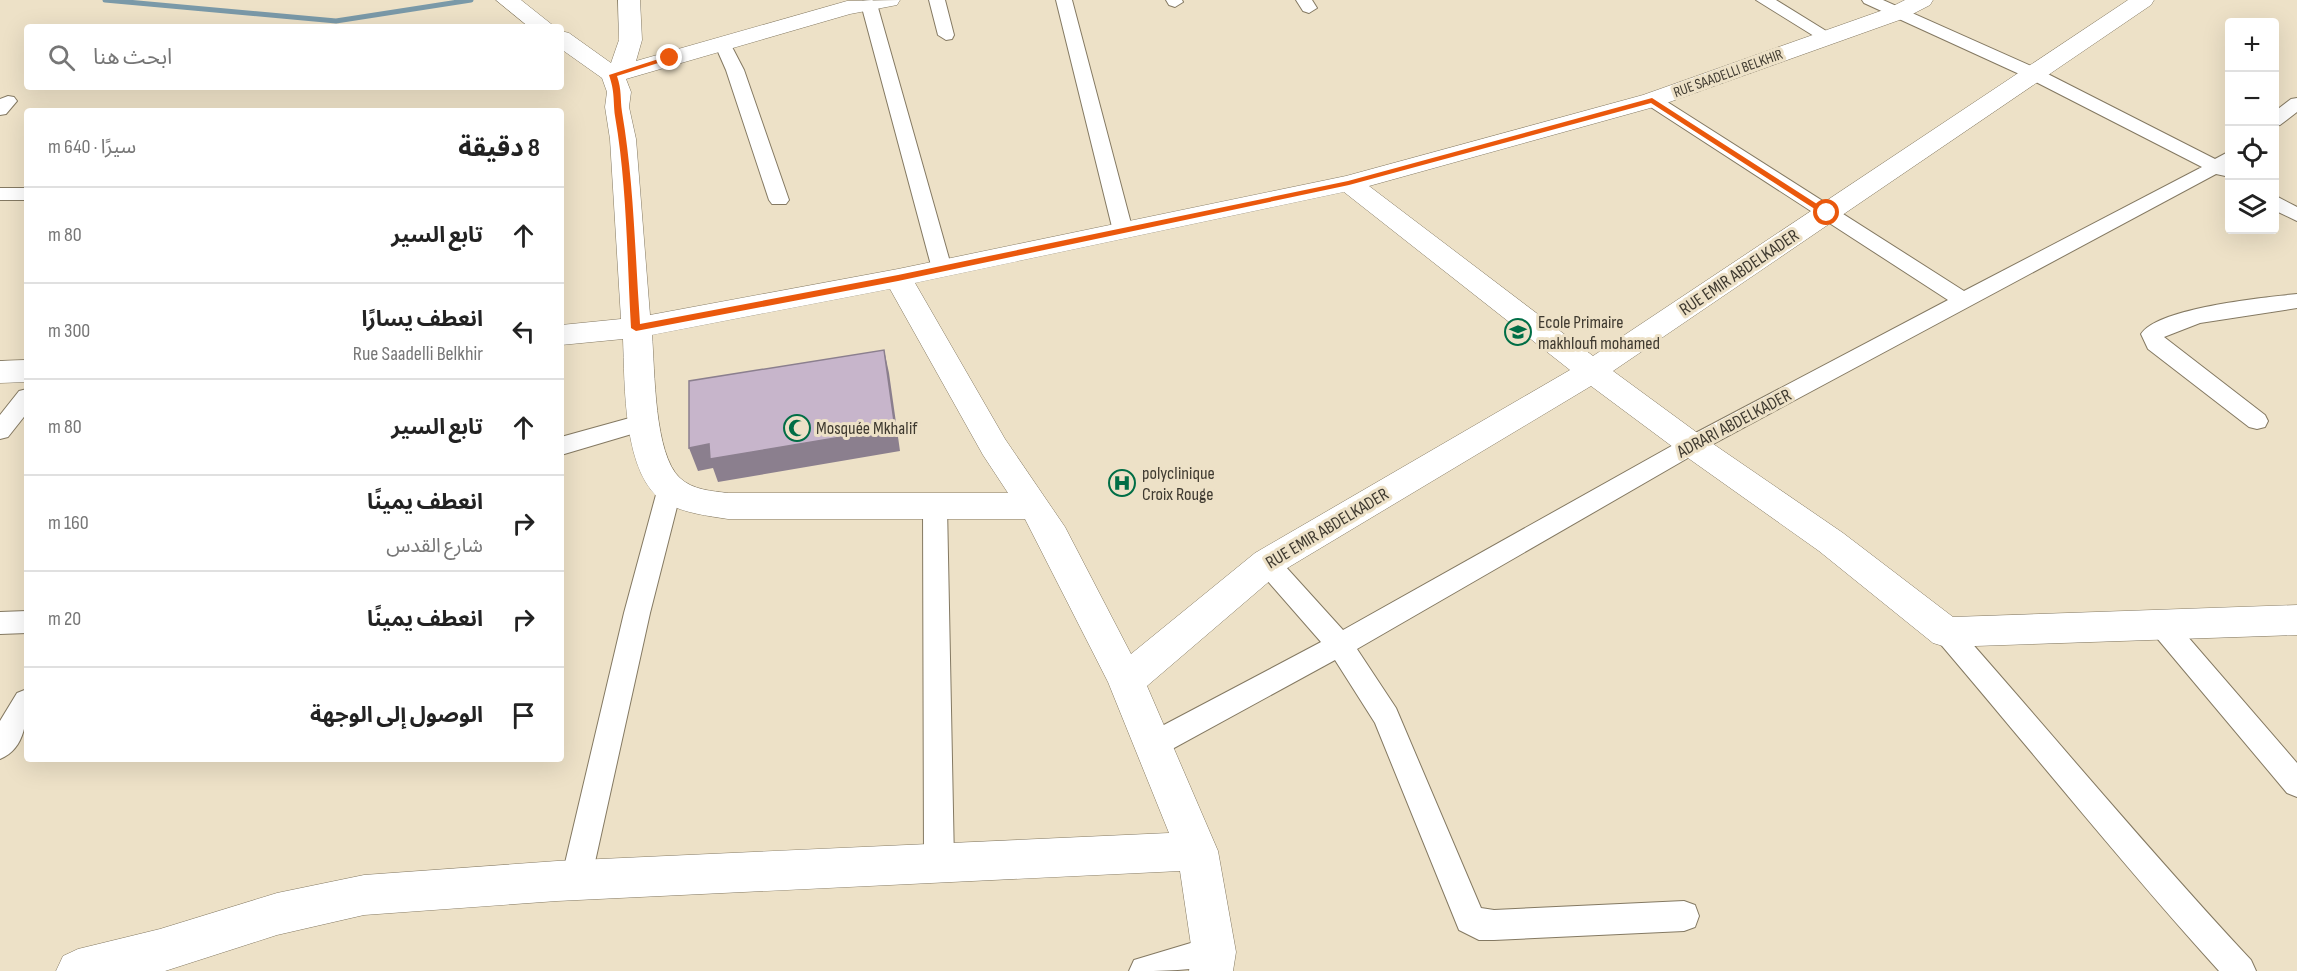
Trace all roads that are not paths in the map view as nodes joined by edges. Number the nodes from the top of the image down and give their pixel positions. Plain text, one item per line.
1 (507, 0) edge
2 (628, 0) edge
3 (937, 0) edge
4 (1064, 0) edge
5 (1764, 0) edge
6 (1870, 0) edge
7 (1922, 0) edge
8 (879, 2) edge
9 (2129, 3) edge
10 (1896, 13) junction
11 (538, 23) edge
12 (946, 35) dead end
13 (1828, 37) junction
14 (564, 40) edge
15 (723, 45) junction
16 (2034, 74) junction
17 (613, 75) junction
18 (1652, 100) junction
19 (2297, 103) edge
20 (2279, 117) edge
21 (2225, 165) edge
22 (1349, 183) junction
23 (0, 194) edge
24 (24, 194) edge
25 (779, 200) dead end
26 (2279, 204) edge
27 (1827, 213) junction
28 (2297, 215) edge
29 (1123, 231) junction
30 (942, 269) junction
31 (898, 278) junction
32 (1964, 301) junction
33 (2297, 301) edge
34 (636, 328) junction
35 (564, 335) edge
36 (24, 371) edge
37 (1592, 371) junction
38 (0, 372) edge
39 (24, 401) edge
40 (2257, 421) dead end
41 (644, 422) junction
42 (0, 430) edge
43 (564, 445) edge
44 (1692, 445) junction
45 (669, 490) junction
46 (935, 506) junction
47 (1035, 506) junction
48 (1267, 563) junction
49 (2297, 620) edge
50 (24, 622) edge
51 (0, 623) edge
52 (2160, 623) junction
53 (1946, 632) junction
54 (1340, 645) junction
55 (1126, 681) junction
56 (24, 706) edge
57 (1153, 745) junction
58 (0, 746) edge
59 (2297, 784) edge
60 (1197, 851) junction
61 (939, 862) junction
62 (576, 880) junction
63 (1684, 916) dead end
64 (1219, 965) edge
65 (103, 968) edge
66 (1145, 971) edge
67 (2240, 971) edge

1 - 11 main road
2 - 17 main road
3 - 12 street
4 - 29 street
5 - 13 street
6 - 10 street
7 - 10 main road, RUE SAADELLI BELKHIR
8 - 15 main road
8 - 30 street
9 - 16 main road, RUE EMIR ABDELKADER
10 - 13 main road, RUE SAADELLI BELKHIR
10 - 16 street
13 - 18 main road, RUE SAADELLI BELKHIR
14 - 17 main road
15 - 17 main road
15 - 25 street
16 - 21 street
16 - 27 main road, RUE EMIR ABDELKADER
17 - 34 main road
18 - 22 main road, RUE SAADELLI BELKHIR
18 - 27 street
19 - 20 street
21 - 32 street, ADRARI ABDELKADER
22 - 29 main road, RUE SAADELLI BELKHIR
22 - 37 main road
23 - 24 street
26 - 28 street
27 - 32 street
27 - 37 main road, RUE EMIR ABDELKADER
29 - 30 main road, RUE SAADELLI BELKHIR
30 - 31 main road, RUE SAADELLI BELKHIR
31 - 34 main road, RUE SAADELLI BELKHIR
31 - 47 main road
32 - 44 street, ADRARI ABDELKADER
33 - 40 street
34 - 35 main road, RUE SAADELLI BELKHIR
34 - 41 main road
36 - 38 main road
37 - 44 main road
37 - 48 main road, RUE EMIR ABDELKADER
39 - 42 street
41 - 43 street
41 - 45 main road
44 - 53 main road
44 - 54 street, ADRARI ABDELKADER
45 - 46 main road
45 - 62 street
46 - 47 main road
46 - 61 street
47 - 55 main road
48 - 54 street
48 - 55 main road, RUE EMIR ABDELKADER
49 - 52 main road
50 - 51 street
52 - 53 main road
52 - 59 street
53 - 67 street
54 - 57 street, ADRARI ABDELKADER
54 - 63 street
55 - 57 main road
56 - 58 street
57 - 60 main road
60 - 61 main road
60 - 64 main road
61 - 62 main road
62 - 65 main road
64 - 66 street

